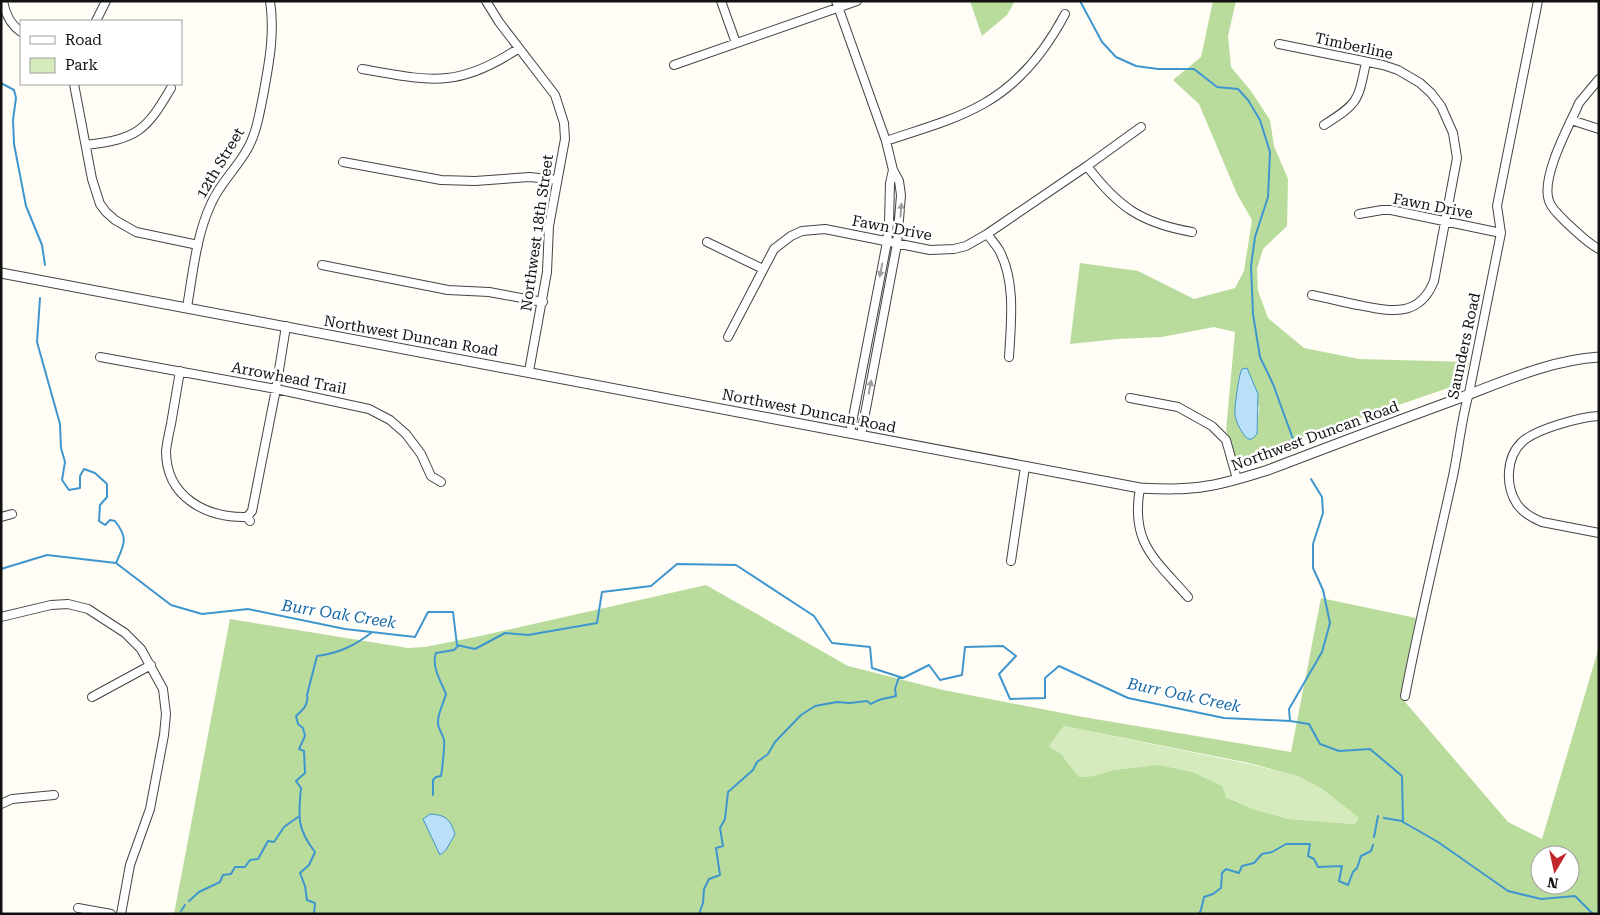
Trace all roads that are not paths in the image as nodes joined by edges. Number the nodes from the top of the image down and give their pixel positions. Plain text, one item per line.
1 (3, 1) edge
2 (106, 1) edge
3 (270, 1) edge
4 (486, 1) edge
5 (721, 1) edge
6 (857, 1) edge
7 (1538, 1) edge
8 (837, 4) edge
9 (1065, 14) dead end
10 (96, 20) edge
11 (20, 31) edge
12 (736, 43) junction
13 (1279, 44) dead end
14 (519, 48) junction
15 (1366, 62) junction
16 (674, 65) dead end
17 (362, 69) dead end
18 (1599, 79) edge
19 (74, 85) edge
20 (171, 88) dead end
21 (1571, 120) junction
22 (1324, 125) dead end
23 (1141, 127) dead end
24 (1599, 129) edge
25 (886, 141) junction
26 (86, 145) junction
27 (343, 162) dead end
28 (1086, 166) junction
29 (893, 170) junction
30 (557, 180) junction
31 (1359, 214) dead end
32 (1445, 222) junction
33 (1192, 232) dead end
34 (1501, 233) junction
35 (987, 234) junction
36 (707, 242) dead end
37 (886, 242) junction
38 (897, 244) junction
39 (198, 246) junction
40 (1599, 249) edge
41 (322, 265) dead end
42 (763, 269) junction
43 (1, 273) edge
44 (1312, 295) dead end
45 (543, 302) junction
46 (187, 307) junction
47 (286, 326) junction
48 (869, 334) junction
49 (880, 336) junction
50 (728, 337) dead end
51 (100, 356) dead end
52 (1009, 357) dead end
53 (1599, 357) edge
54 (180, 371) junction
55 (529, 371) junction
56 (276, 389) junction
57 (1469, 393) junction
58 (1130, 398) dead end
59 (1599, 416) edge
60 (850, 433) junction
61 (861, 435) junction
62 (1025, 467) junction
63 (1237, 479) junction
64 (441, 482) dead end
65 (1140, 488) junction
66 (12, 514) dead end
67 (1, 517) edge
68 (1599, 533) edge
69 (1011, 561) dead end
70 (1188, 597) dead end
71 (1, 617) edge
72 (151, 665) junction
73 (1405, 696) dead end
74 (92, 697) dead end
75 (54, 795) dead end
76 (1, 804) edge
77 (78, 908) dead end
78 (111, 914) edge
79 (121, 914) edge

1 - 11 street
2 - 10 street
3 - 39 street, 12th Street
4 - 14 street, Northwest 18th Street
5 - 12 street
6 - 8 street
7 - 34 street, Saunders Road
8 - 12 street
8 - 25 street
9 - 25 street
12 - 16 street
13 - 15 street, Timberline
14 - 17 street
14 - 30 street, Northwest 18th Street
15 - 22 street
15 - 32 street, Timberline
18 - 21 street
19 - 26 street
20 - 26 street
21 - 24 street
21 - 40 street
23 - 28 street, Fawn Drive
25 - 29 street
26 - 39 street
27 - 30 street
28 - 33 street
28 - 35 street, Fawn Drive
29 - 37 street
38 -> 29 street
30 - 45 street, Northwest 18th Street
31 - 32 street, Fawn Drive
32 - 34 street, Fawn Drive
32 - 44 street, Timberline
34 - 57 street, Saunders Road
35 - 38 street, Fawn Drive
35 - 52 street
36 - 42 street
37 - 38 street, Fawn Drive
37 - 42 street, Fawn Drive
37 -> 48 street
38 - 49 street
39 - 46 street, 12th Street
41 - 45 street
42 - 50 street, Fawn Drive
43 - 46 street, Northwest Duncan Road
45 - 55 street, Northwest 18th Street
46 - 47 street, Northwest Duncan Road
47 - 55 street, Northwest Duncan Road
47 - 56 street
48 - 49 street
48 - 60 street
61 -> 49 street
51 - 54 street, Arrowhead Trail
53 - 57 street, Northwest Duncan Road
54 - 56 street, Arrowhead Trail
54 - 56 street
55 - 60 street, Northwest Duncan Road
56 - 64 street, Arrowhead Trail
57 - 63 street, Northwest Duncan Road
57 - 73 street, Saunders Road
58 - 63 street
59 - 68 street
60 - 61 street, Northwest Duncan Road
61 - 62 street, Northwest Duncan Road
62 - 65 street, Northwest Duncan Road
62 - 69 street
63 - 65 street, Northwest Duncan Road
65 - 70 street
66 - 67 street
71 - 72 street
72 - 74 street
72 - 79 street
75 - 76 street
77 - 78 street

